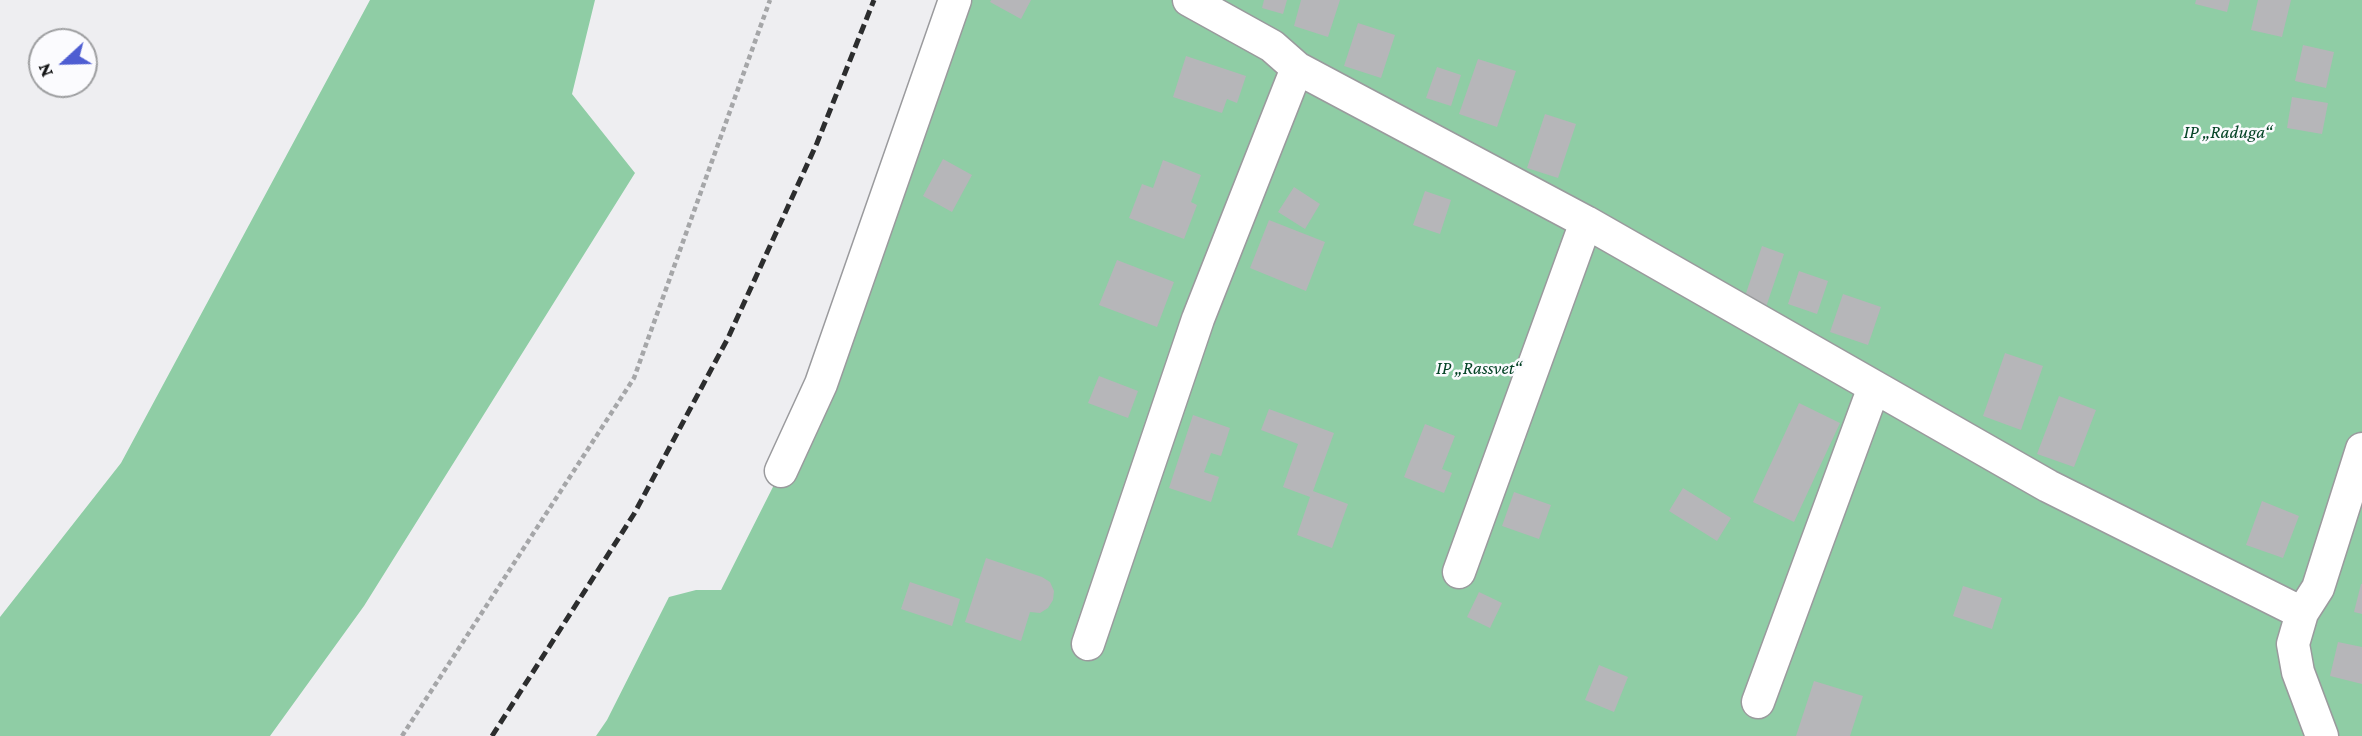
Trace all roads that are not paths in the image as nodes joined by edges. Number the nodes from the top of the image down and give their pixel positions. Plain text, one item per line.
1 (955, 0) edge
2 (1189, 0) edge
3 (1297, 68) junction
4 (1586, 222) junction
5 (1874, 387) junction
6 (2362, 449) edge
7 (782, 471) dead end
8 (1459, 572) dead end
9 (2302, 613) junction
10 (1088, 644) dead end
11 (1758, 702) dead end
12 (2322, 736) edge

1 - 7 street
2 - 3 street
3 - 4 street
3 - 10 street
4 - 5 street
4 - 8 street
5 - 9 street
5 - 11 street
6 - 9 street
9 - 12 street

